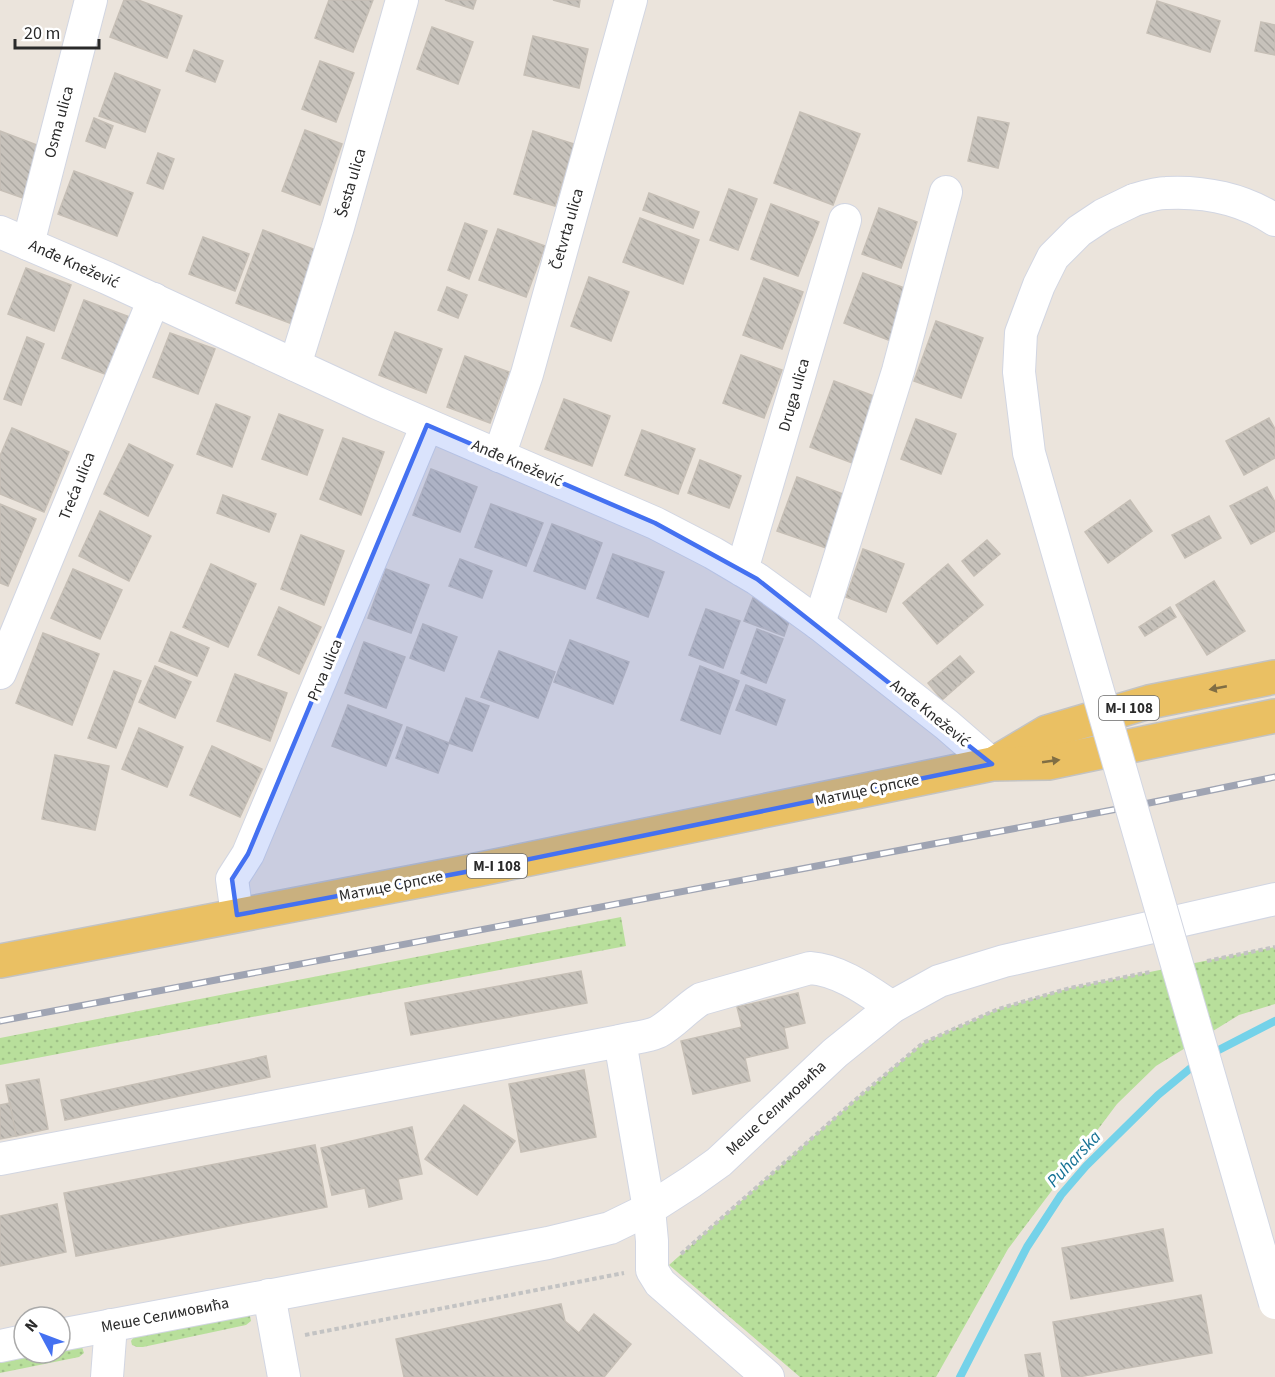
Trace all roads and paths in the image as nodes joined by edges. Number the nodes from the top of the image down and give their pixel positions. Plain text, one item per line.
1 (91, 0) edge
2 (402, 0) edge
3 (632, 0) edge
4 (946, 192) dead end
5 (845, 220) dead end
6 (1275, 220) edge
7 (0, 232) edge
8 (28, 244) junction
9 (154, 299) junction
10 (296, 365) junction
11 (427, 424) junction
12 (499, 456) junction
13 (742, 570) junction
14 (819, 624) junction
15 (0, 673) edge
16 (1275, 677) edge
17 (1275, 716) edge
18 (992, 765) junction
19 (1275, 899) edge
20 (237, 915) junction
21 (1275, 947) edge
22 (0, 961) edge
23 (1196, 963) dead end
24 (1161, 970) dead end
25 (892, 1007) junction
26 (620, 1041) junction
27 (0, 1159) edge
28 (649, 1209) junction
29 (652, 1270) junction
30 (269, 1295) junction
31 (1275, 1303) edge
32 (111, 1325) junction
33 (72, 1333) edge
34 (278, 1341) junction
35 (107, 1377) edge
36 (284, 1377) edge
37 (768, 1377) edge

1 - 8 street, Osma ulica
2 - 10 street, Šesta ulica
3 - 12 street, Četvrta ulica
4 - 14 street
5 - 13 street, Druga ulica
6 - 31 street, bridge
7 - 8 street, Anđe Knežević
8 - 9 street, Anđe Knežević
9 - 10 street, Anđe Knežević
9 - 15 street, Treća ulica
10 - 11 street, Anđe Knežević
11 - 12 street, Anđe Knežević
11 - 20 street, Prva ulica
12 - 13 street, Anđe Knežević
13 - 14 street, Anđe Knežević
14 - 18 street, Anđe Knežević
16 -> 18 main road, M-I 108
18 -> 17 main road, M-I 108
18 - 20 main road, Матице Српске / M-I 108
19 - 25 street, Меше Селимовића
20 - 22 main road, Матице Српске / M-I 108
21 - 23 path
24 - 29 path
25 - 26 street
25 - 28 street, Меше Селимовића
26 - 27 street
26 - 28 street
28 - 29 street
28 - 30 street, Меше Селимовића
29 - 34 path
29 - 37 street
30 - 32 street, Меше Селимовића
30 - 34 street
32 - 33 street, Меше Селимовића
32 - 35 street
34 - 36 street

